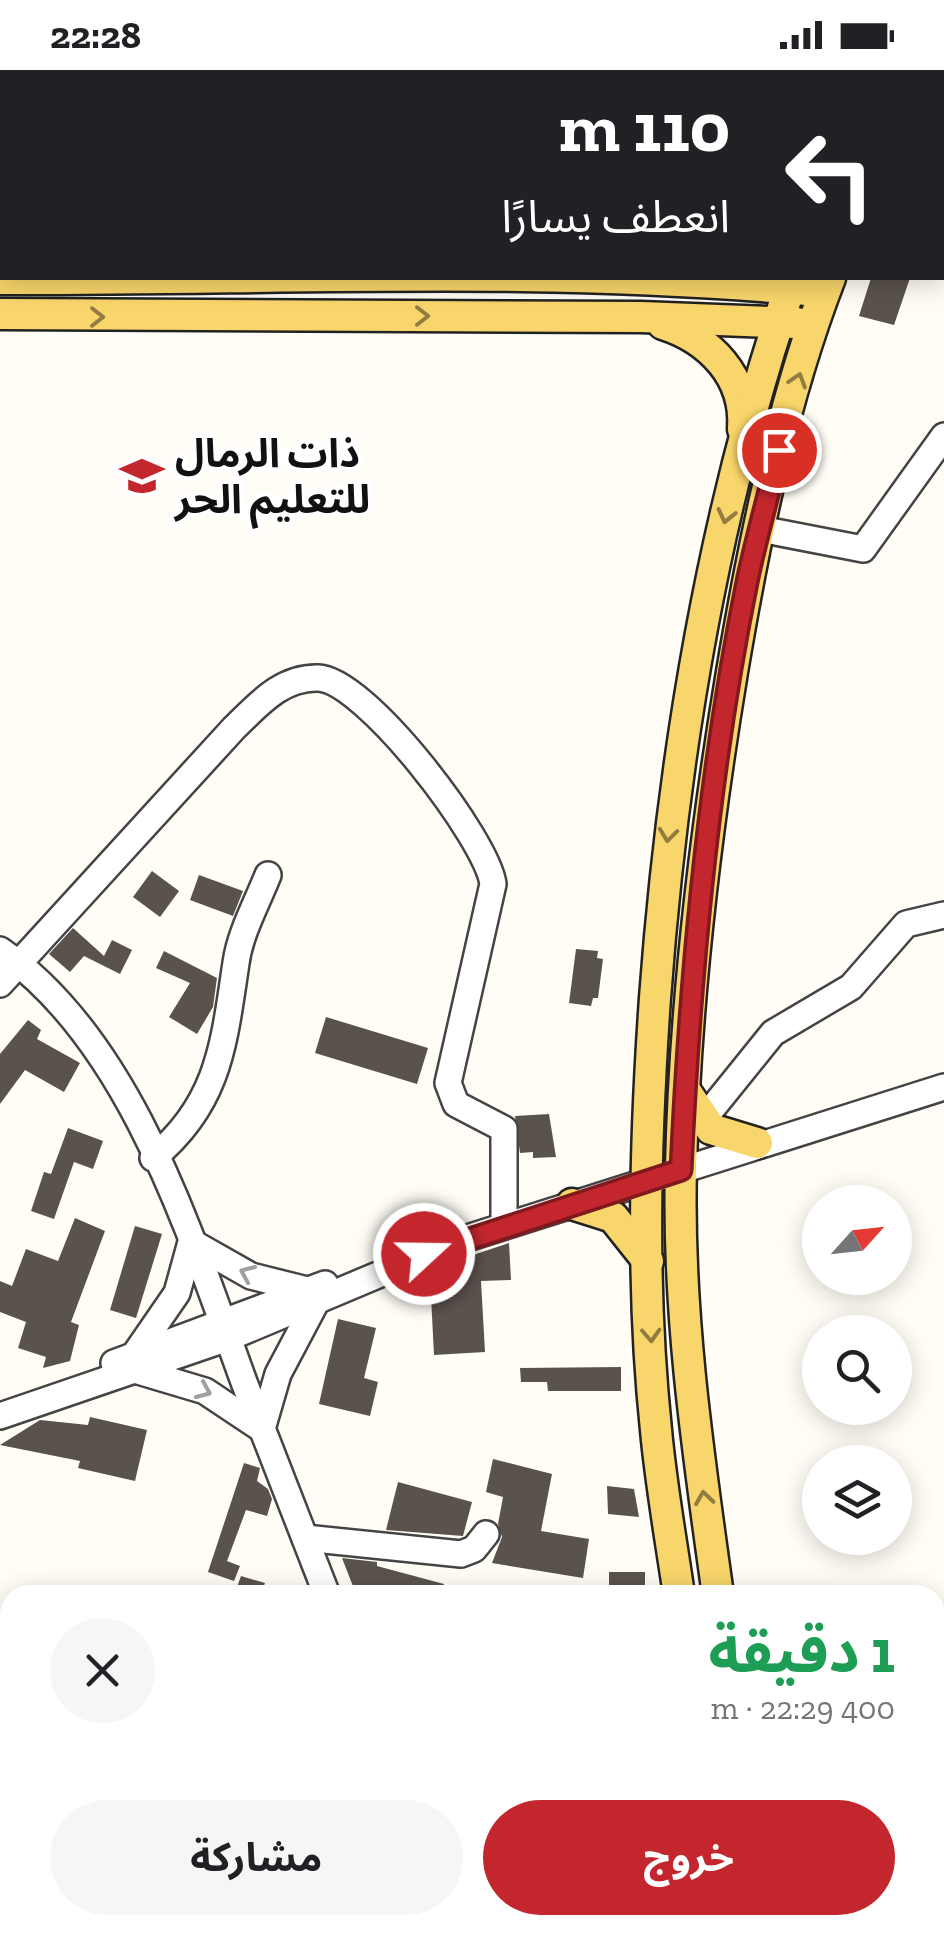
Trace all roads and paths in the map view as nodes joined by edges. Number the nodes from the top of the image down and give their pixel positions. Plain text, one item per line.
1 (673, 280) edge
2 (792, 283) edge
3 (827, 285) edge
4 (0, 314) edge
5 (641, 317) junction
6 (779, 320) junction
7 (814, 326) junction
8 (944, 436) edge
9 (736, 476) junction
10 (760, 530) junction
11 (268, 875) dead end
12 (944, 915) edge
13 (11, 957) edge
14 (0, 984) edge
15 (944, 1087) edge
16 (686, 1092) junction
17 (702, 1121) junction
18 (757, 1143) junction
19 (154, 1158) junction
20 (681, 1170) junction
21 (646, 1180) junction
22 (572, 1204) junction
23 (504, 1226) junction
24 (191, 1242) junction
25 (648, 1261) junction
26 (312, 1297) junction
27 (225, 1329) junction
28 (136, 1363) junction
29 (0, 1416) edge
30 (262, 1428) junction
31 (486, 1534) dead end
32 (305, 1538) junction
33 (323, 1585) edge
34 (678, 1585) edge
35 (717, 1585) edge

1 - 2 main road
2 - 3 main road
2 - 6 main road
3 - 7 main road
4 -> 5 main road
5 - 6 main road
5 - 9 main road
6 - 7 main road
6 - 9 main road
10 -> 7 main road
8 - 10 street
9 -> 21 main road
10 - 16 main road
11 - 19 street
12 - 17 street
13 - 14 street
13 - 19 street
13 - 23 street
15 - 18 street
16 - 17 main road
16 - 20 main road
17 - 18 main road
18 - 20 street
19 - 24 street
20 - 21 street
35 -> 20 main road
21 - 22 street
21 - 25 main road
22 - 23 street
22 - 25 main road
23 - 26 street
26 -> 24 street
24 - 27 street
24 - 28 street
25 -> 34 main road
26 - 27 street
26 - 30 street
27 - 28 street
27 - 30 street
28 - 29 street
28 -> 30 street
30 - 32 street
31 - 32 street
32 - 33 street

